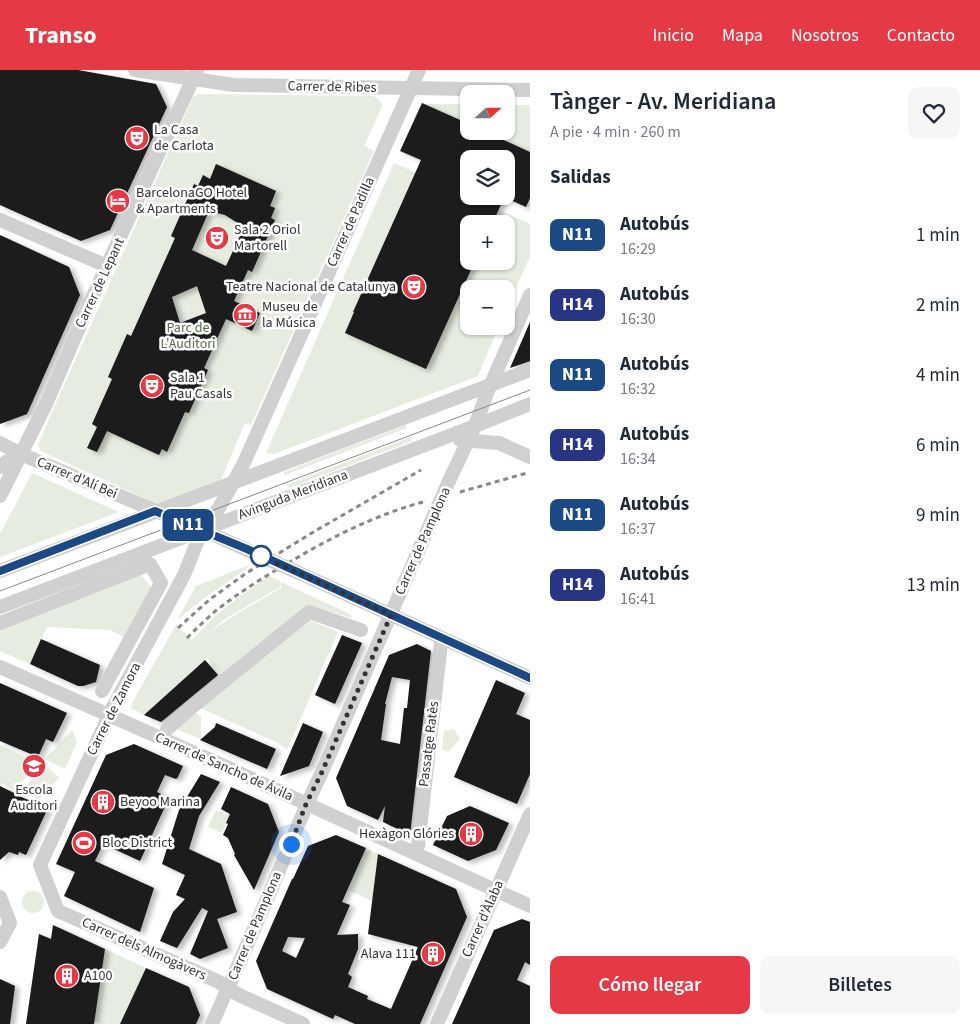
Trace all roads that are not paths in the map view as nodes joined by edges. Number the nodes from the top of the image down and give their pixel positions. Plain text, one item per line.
1 (135, 70) edge
2 (176, 70) edge
3 (419, 70) edge
4 (196, 74) edge
5 (410, 88) junction
6 (530, 90) edge
7 (0, 220) edge
8 (108, 266) junction
9 (530, 295) edge
10 (530, 370) edge
11 (490, 386) junction
12 (530, 404) edge
13 (478, 422) junction
14 (442, 439) junction
15 (468, 440) junction
16 (0, 443) edge
17 (499, 443) junction
18 (21, 454) junction
19 (530, 457) edge
20 (0, 467) edge
21 (233, 483) junction
22 (0, 496) edge
23 (155, 511) junction
24 (203, 530) junction
25 (0, 571) edge
26 (0, 606) edge
27 (391, 615) junction
28 (0, 622) edge
29 (361, 630) dead end
30 (441, 643) dead end
31 (0, 667) edge
32 (530, 678) edge
33 (102, 691) dead end
34 (109, 715) junction
35 (167, 729) dead end
36 (306, 804) junction
37 (530, 814) edge
38 (418, 846) dead end
39 (50, 890) joint
40 (496, 890) junction
41 (0, 898) edge
42 (530, 906) edge
43 (0, 942) edge
44 (228, 988) junction
45 (212, 1024) edge
46 (303, 1024) edge
47 (437, 1024) edge

1 - 4 street, Carrer de Ribes
2 - 4 street
3 - 5 street, Carrer de Padilla
4 - 5 street, Carrer de Ribes
4 - 8 street, Carrer de Lepant
5 - 6 street, Carrer de Ribes
5 - 21 street, Carrer de Padilla
7 - 8 street
8 - 18 street, Carrer de Lepant
9 - 11 street, Carrer de Pamplona
10 - 11 street
11 - 13 street, Carrer de Pamplona
11 - 21 street
12 - 13 street, Avinguda Meridiana
13 - 14 street, Avinguda Meridiana
13 - 15 street, Carrer de Pamplona
13 - 17 street
14 - 15 street
14 - 24 street, Avinguda Meridiana
15 - 17 street
15 - 27 street, Carrer de Pamplona, bridge
16 - 18 street, Carrer d'Alí Bei
17 - 19 street
18 - 20 street
18 - 22 street, Carrer de Lepant
18 - 23 street, Carrer d'Alí Bei
21 - 23 street
21 - 24 street, Carrer de Padilla
23 - 24 street, Carrer d'Alí Bei
23 - 25 street
24 - 26 street, Avinguda Meridiana
24 - 27 street, Carrer d'Alí Bei, bridge
24 - 34 street, Carrer de Zamora
27 - 32 street, Carrer d'Alí Bei
27 - 36 street, Carrer de Pamplona
28 - 33 street
29 - 35 street
30 - 38 street, Passatge Ratès
31 - 34 street, Carrer de Sancho de Ávila
34 - 36 street, Carrer de Sancho de Ávila
34 - 39 street, Carrer de Zamora
36 - 40 street, Carrer de Sancho de Ávila
36 - 44 street, Carrer de Pamplona
37 - 40 street, Carrer d'Àlaba
39 - 44 street, Carrer dels Almogàvers
40 - 42 street, Carrer de Sancho de Ávila
40 - 47 street, Carrer d'Àlaba
41 - 43 street
44 - 45 street, Carrer de Pamplona
44 - 46 street, Carrer dels Almogàvers

